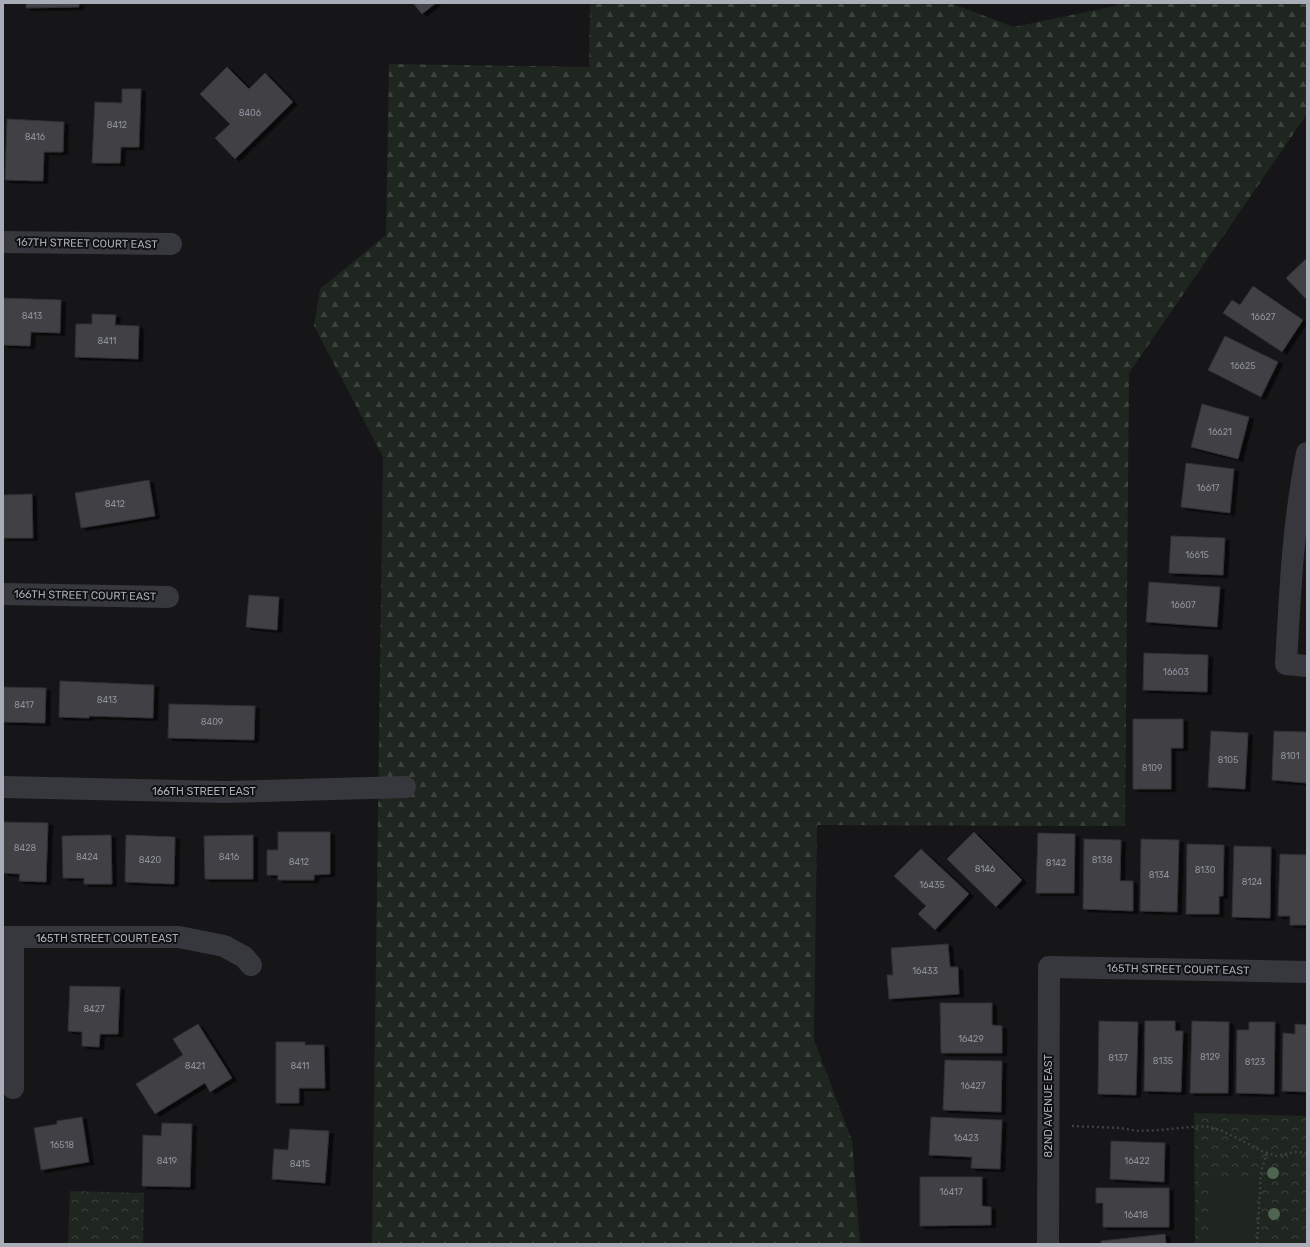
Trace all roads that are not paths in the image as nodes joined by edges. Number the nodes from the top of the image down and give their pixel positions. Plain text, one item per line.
1 (3, 242) edge
2 (172, 244) dead end
3 (1307, 453) edge
4 (3, 594) edge
5 (168, 597) dead end
6 (1307, 666) edge
7 (3, 787) edge
8 (405, 787) dead end
9 (8, 937) edge
10 (251, 965) dead end
11 (1049, 967) joint
12 (1307, 972) edge
13 (13, 1088) dead end
14 (1048, 1244) edge

1 - 2 street, 167TH STREET COURT EAST
3 - 6 street
4 - 5 street, 166TH STREET COURT EAST
7 - 8 street, 166TH STREET EAST
9 - 10 street, 165TH STREET COURT EAST
9 - 13 street
11 - 12 street, 165TH STREET COURT EAST
11 - 14 street, 82ND AVENUE EAST

